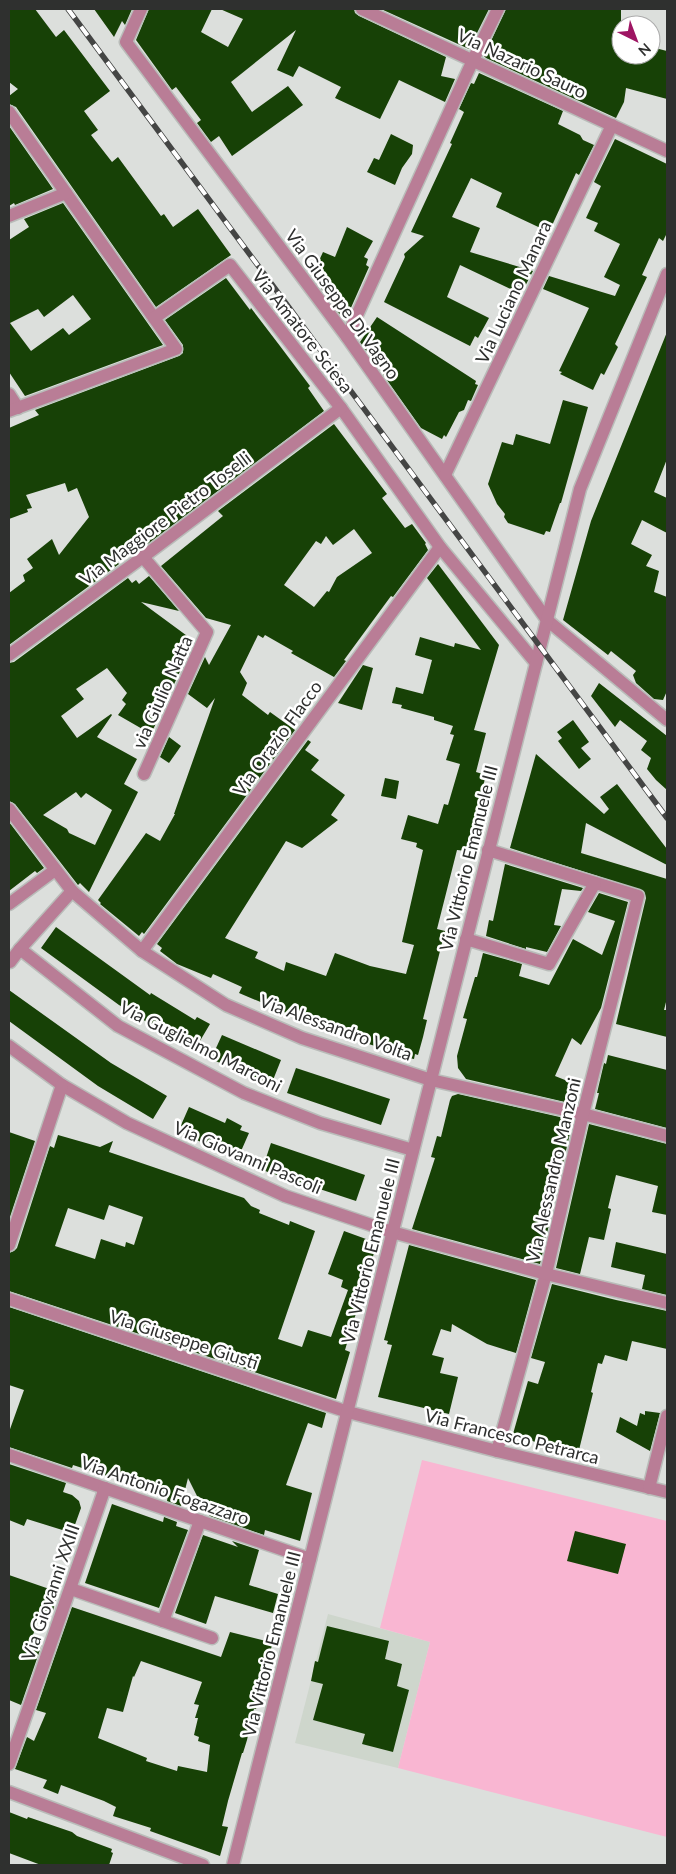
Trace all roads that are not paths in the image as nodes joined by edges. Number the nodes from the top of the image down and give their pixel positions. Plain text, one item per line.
1 (141, 9) edge
2 (362, 9) edge
3 (498, 9) edge
4 (473, 60) junction
5 (9, 112) edge
6 (612, 124) junction
7 (667, 150) edge
8 (66, 192) junction
9 (9, 216) edge
10 (667, 274) edge
11 (154, 318) junction
12 (347, 337) junction
13 (9, 394) edge
14 (340, 408) junction
15 (14, 410) edge
16 (445, 474) junction
17 (440, 547) junction
18 (143, 557) junction
19 (546, 620) junction
20 (9, 655) edge
21 (536, 663) junction
22 (667, 720) edge
23 (144, 774) dead end
24 (9, 808) edge
25 (488, 850) junction
26 (55, 870) junction
27 (595, 883) junction
28 (72, 891) junction
29 (9, 904) edge
30 (466, 939) junction
31 (20, 949) junction
32 (142, 951) junction
33 (9, 961) edge
34 (9, 1046) edge
35 (431, 1080) junction
36 (62, 1085) junction
37 (584, 1114) junction
38 (667, 1136) edge
39 (413, 1150) junction
40 (392, 1232) junction
41 (9, 1245) edge
42 (546, 1274) junction
43 (9, 1298) edge
44 (667, 1303) edge
45 (348, 1412) junction
46 (667, 1416) edge
47 (497, 1451) junction
48 (9, 1455) edge
49 (105, 1488) junction
50 (649, 1488) junction
51 (667, 1492) edge
52 (200, 1521) junction
53 (310, 1559) junction
54 (71, 1589) junction
55 (163, 1621) junction
56 (212, 1638) dead end
57 (9, 1764) edge
58 (9, 1792) edge
59 (203, 1865) edge
60 (233, 1865) edge

1 - 12 street, Via Giuseppe Di Vagno
2 - 4 street, Via Nazario Sauro
3 - 4 street
4 - 6 street, Via Nazario Sauro
4 - 12 street
5 - 8 street
6 - 7 street, Via Nazario Sauro
6 - 16 street, Via Luciano Manara
8 - 9 street
8 - 11 street
10 - 19 street, Via Vittorio Emanuele III
11 - 14 street, Via Amatore Sciesa
11 - 15 street
12 - 16 street, Via Giuseppe Di Vagno
13 - 15 street
14 - 17 street, Via Amatore Sciesa
14 - 18 street, Via Maggiore Pietro Toselli
16 - 19 street, Via Giuseppe Di Vagno
17 - 21 street, Via Amatore Sciesa
17 - 32 street, Via Orazio Flacco
18 - 20 street, Via Maggiore Pietro Toselli
18 - 23 street, via Giulio Natta
19 - 21 street, Via Vittorio Emanuele III
19 - 22 street, Via Giuseppe Di Vagno
21 - 25 street, Via Vittorio Emanuele III
24 - 26 street, Via Alessandro Volta
25 - 27 street
25 - 30 street, Via Vittorio Emanuele III
26 - 28 street, Via Alessandro Volta
26 - 29 street
27 - 30 street
27 - 37 street, Via Alessandro Manzoni
28 - 31 street
28 - 32 street, Via Alessandro Volta
30 - 35 street, Via Vittorio Emanuele III
31 - 33 street
31 - 39 street, Via Guglielmo Marconi
32 - 35 street, Via Alessandro Volta
34 - 36 street, Via Giovanni Pascoli
35 - 37 street, Via Alessandro Volta
35 - 39 street, Via Vittorio Emanuele III
36 - 40 street, Via Giovanni Pascoli
36 - 41 street
37 - 38 street, Via Alessandro Volta
37 - 42 street, Via Alessandro Manzoni
39 - 40 street, Via Vittorio Emanuele III
40 - 42 street, Via Giovanni Pascoli
40 - 45 street, Via Vittorio Emanuele III
42 - 44 street, Via Giovanni Pascoli
42 - 47 street, Via Alessandro Manzoni
43 - 45 street, Via Giuseppe Giusti
45 - 47 street, Via Francesco Petrarca
45 - 53 street, Via Vittorio Emanuele III
46 - 50 street
47 - 50 street, Via Francesco Petrarca
48 - 49 street, Via Antonio Fogazzaro
49 - 52 street, Via Antonio Fogazzaro
49 - 54 street, Via Giovanni XXIII
50 - 51 street, Via Francesco Petrarca
52 - 53 street, Via Antonio Fogazzaro
52 - 55 street
53 - 60 street, Via Vittorio Emanuele III
54 - 55 street
54 - 57 street, Via Giovanni XXIII
55 - 56 street
58 - 59 street

